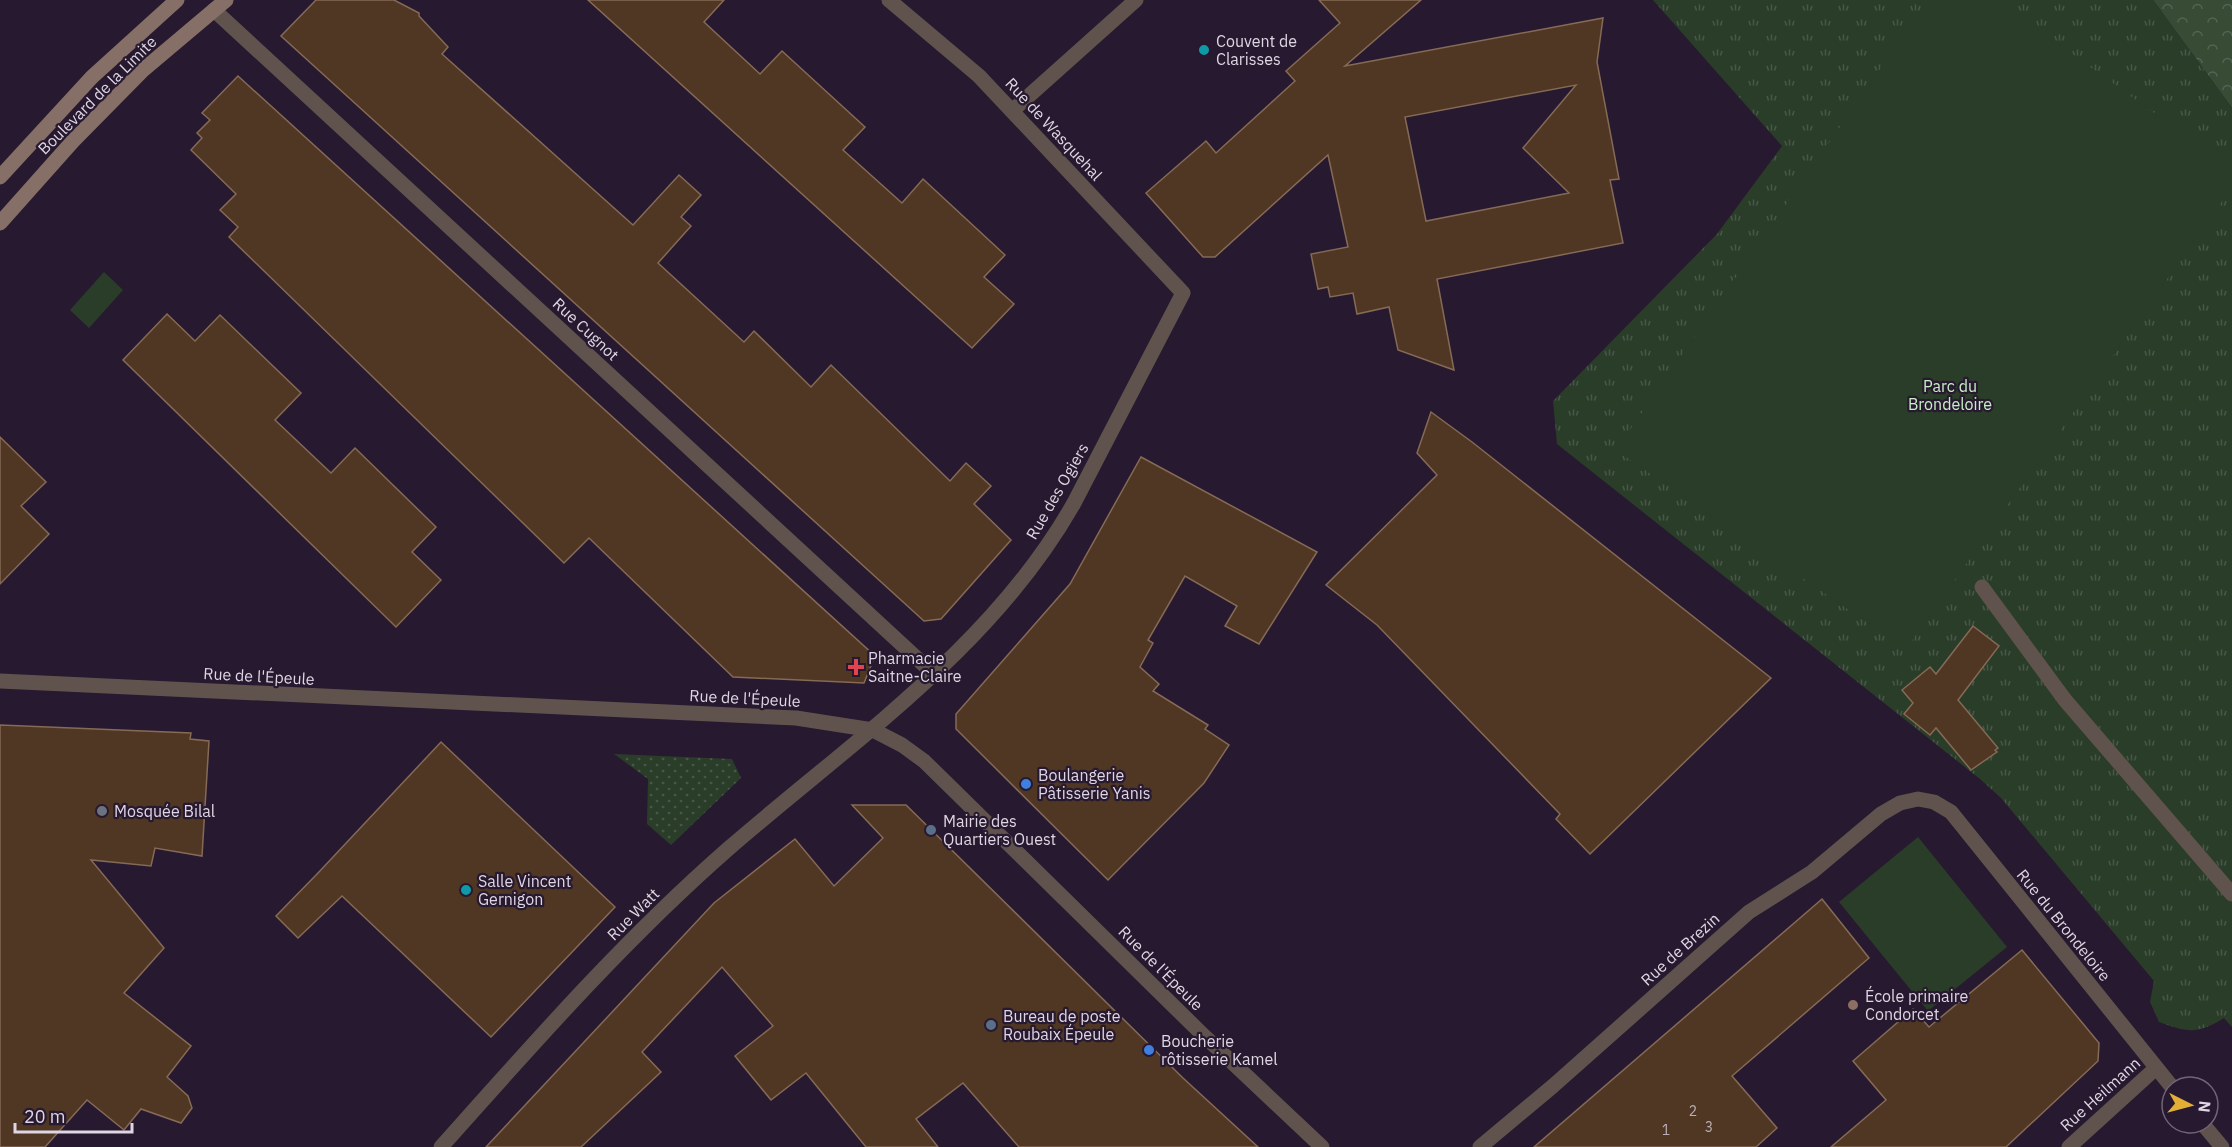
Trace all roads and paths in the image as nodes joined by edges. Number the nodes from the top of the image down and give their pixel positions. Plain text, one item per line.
1 (177, 0) edge
2 (889, 0) edge
3 (1136, 0) edge
4 (220, 5) edge
5 (1012, 111) junction
6 (0, 177) edge
7 (0, 223) edge
8 (1183, 293) joint
9 (1982, 587) dead end
10 (935, 675) junction
11 (0, 681) edge
12 (873, 730) junction
13 (1918, 799) joint
14 (2232, 894) edge
15 (2156, 1068) junction
16 (2162, 1075) edge
17 (2212, 1135) edge
18 (441, 1147) edge
19 (1322, 1147) edge
20 (1480, 1147) edge
21 (2069, 1147) edge
22 (2222, 1147) edge

1 - 6 main road, Boulevard de la Limite
2 - 5 street, Rue de Wasquehal
3 - 5 street
4 - 7 main road, Boulevard de la Limite
4 - 10 street, Rue Cugnot
5 - 8 street, Rue de Wasquehal
8 - 10 street, Rue des Ogiers
9 - 14 street
10 - 12 street, Rue des Ogiers
11 - 12 street, Rue de l'Épeule
12 - 18 street, Rue Watt
12 - 19 street, Rue de l'Épeule
13 - 15 street, Rue du Brondeloire
13 - 20 street, Rue de Brezin
15 - 16 street, Rue du Brondeloire
15 - 21 street, Rue Heilmann
17 - 22 street

